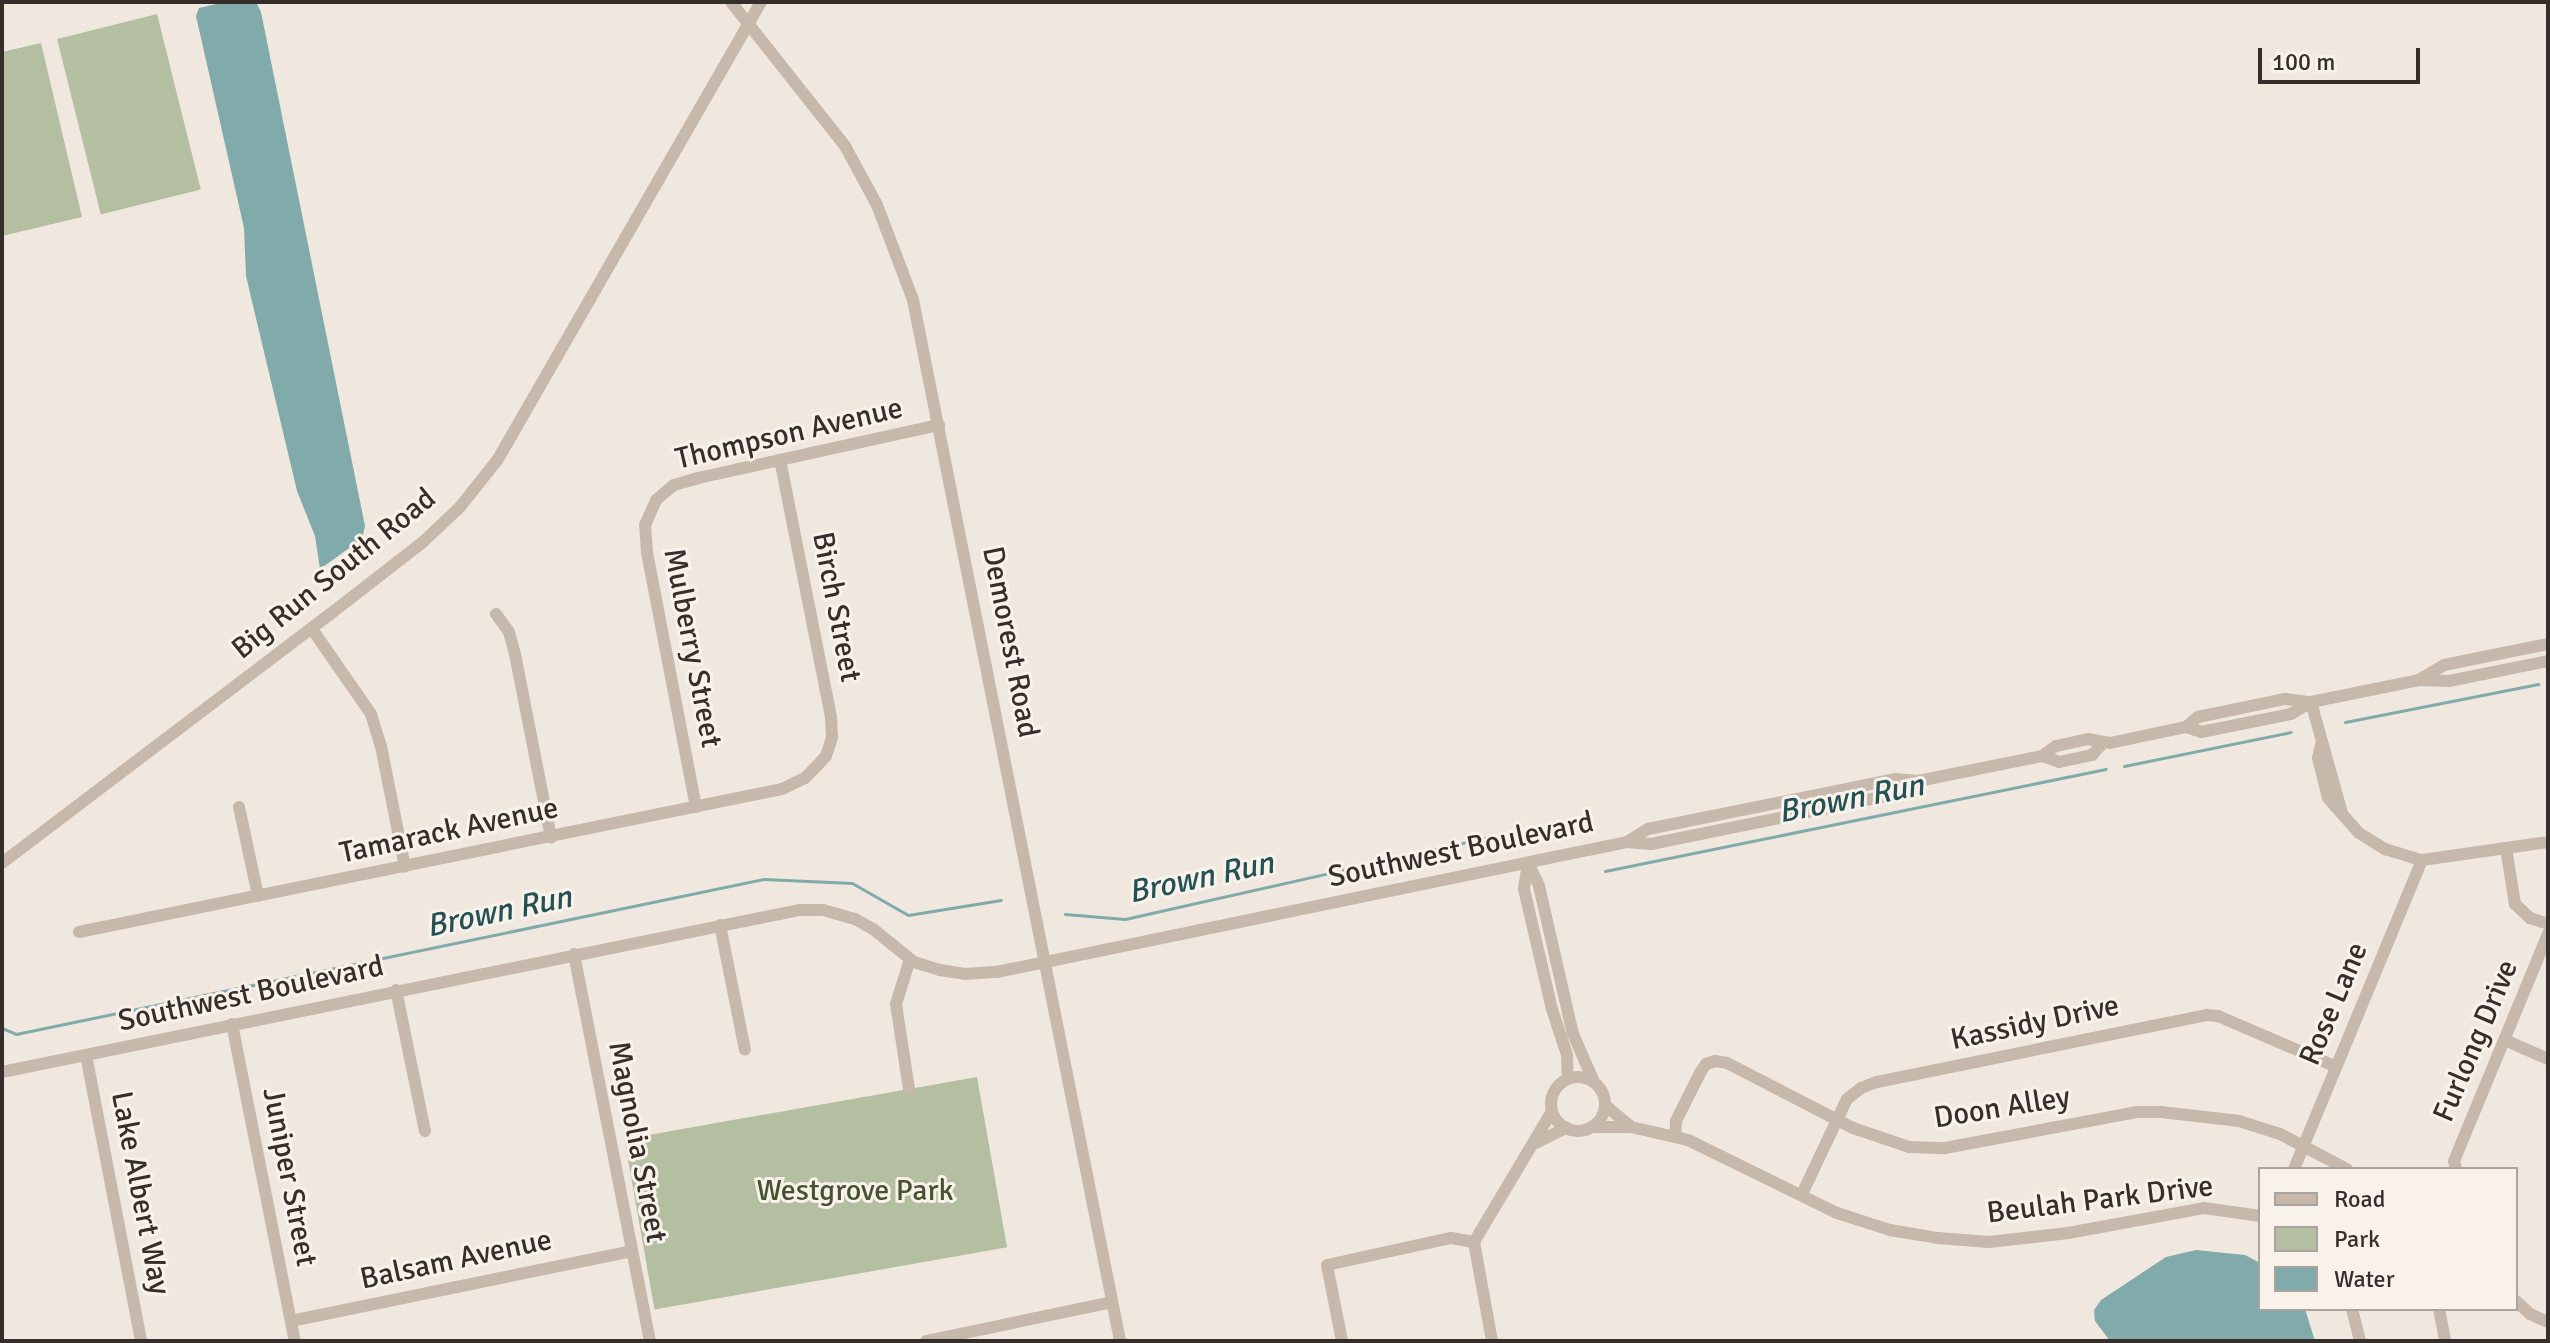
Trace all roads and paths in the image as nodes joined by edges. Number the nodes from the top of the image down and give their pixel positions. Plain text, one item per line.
1 (731, 2) edge
2 (761, 2) edge
3 (748, 24) junction
4 (939, 425) junction
5 (780, 460) junction
6 (656, 500) joint
7 (496, 614) dead end
8 (312, 629) junction
9 (2548, 644) edge
10 (2548, 661) edge
11 (2419, 680) junction
12 (2311, 702) junction
13 (823, 764) joint
14 (239, 807) dead end
15 (696, 807) junction
16 (551, 837) junction
17 (2548, 842) edge
18 (2534, 844) junction
19 (2506, 848) junction
20 (2548, 851) edge
21 (2422, 860) junction
22 (2, 863) edge
23 (1528, 863) junction
24 (405, 867) junction
25 (258, 896) junction
26 (2548, 924) edge
27 (720, 925) junction
28 (79, 932) dead end
29 (2548, 934) edge
30 (574, 954) junction
31 (910, 959) junction
32 (1046, 963) junction
33 (396, 990) junction
34 (232, 1024) junction
35 (2507, 1041) junction
36 (745, 1050) dead end
37 (86, 1055) junction
38 (2548, 1059) edge
39 (2334, 1066) junction
40 (2, 1072) edge
41 (1568, 1079) junction
42 (1594, 1082) junction
43 (909, 1089) dead end
44 (1605, 1105) junction
45 (1552, 1111) junction
46 (1837, 1120) junction
47 (1592, 1127) junction
48 (1631, 1127) junction
49 (1566, 1128) junction
50 (425, 1131) dead end
51 (1675, 1137) junction
52 (1536, 1143) junction
53 (2303, 1145) junction
54 (2295, 1167) edge
55 (2343, 1167) edge
56 (2456, 1167) edge
57 (1802, 1194) junction
58 (2258, 1216) edge
59 (1474, 1242) junction
60 (632, 1251) junction
61 (1112, 1302) junction
62 (2518, 1303) edge
63 (2352, 1311) edge
64 (2439, 1311) edge
65 (291, 1321) junction
66 (2548, 1322) edge
67 (141, 1341) edge
68 (295, 1341) edge
69 (650, 1341) edge
70 (926, 1341) edge
71 (1120, 1341) edge
72 (1342, 1341) edge
73 (1492, 1341) edge
74 (2360, 1341) edge
75 (2445, 1341) edge

1 - 3 street, Demorest Road
2 - 3 street, Big Run South Road
3 - 4 street, Demorest Road
3 - 8 street, Big Run South Road
4 - 5 street, Thompson Avenue
4 - 32 street, Demorest Road
5 - 6 street, Thompson Avenue
5 - 13 street, Birch Street
6 - 15 street, Mulberry Street
7 - 16 street
8 - 22 street, Big Run South Road
8 - 24 street
9 - 11 street, Southwest Boulevard
10 - 11 street, Southwest Boulevard
11 - 12 street, Southwest Boulevard
12 - 21 street
12 - 23 street, Southwest Boulevard
13 - 15 street, Tamarack Avenue
14 - 25 street
15 - 16 street, Tamarack Avenue
16 - 24 street, Tamarack Avenue
17 - 18 street
18 - 19 street
18 - 20 street
19 - 21 street
19 - 26 street
21 - 39 street, Rose Lane
23 - 32 street, Southwest Boulevard
23 - 41 street
23 - 42 street
24 - 25 street, Tamarack Avenue
25 - 28 street, Tamarack Avenue
27 - 30 street, Southwest Boulevard
27 - 31 street, Southwest Boulevard
27 - 36 street
29 - 35 street, Furlong Drive
30 - 33 street, Southwest Boulevard
30 - 60 street, Magnolia Street
31 - 32 street, Southwest Boulevard
31 - 43 street
32 - 61 street, Demorest Road
33 - 34 street, Southwest Boulevard
33 - 50 street
34 - 37 street, Southwest Boulevard
34 - 65 street, Juniper Street
35 - 38 street
35 - 56 street, Furlong Drive
37 - 40 street, Southwest Boulevard
37 - 67 street, Lake Albert Way
39 - 46 street, Kassidy Drive
39 - 53 street, Rose Lane
41 - 42 street
41 - 45 street
42 - 44 street
44 - 47 street
44 - 48 street, Beulah Park Drive
45 - 49 street
45 - 52 street
46 - 51 street, Doon Alley
46 - 53 street, Doon Alley
46 - 57 street, Kassidy Drive
47 - 48 street, Beulah Park Drive
47 - 49 street
48 - 51 street, Beulah Park Drive
49 - 52 street
51 - 57 street, Beulah Park Drive
52 - 59 street
53 - 54 street, Rose Lane
53 - 55 street, Doon Alley
57 - 58 street, Beulah Park Drive
59 - 72 street
59 - 73 street
60 - 65 street, Balsam Avenue
60 - 69 street, Magnolia Street
61 - 70 street
61 - 71 street, Demorest Road
62 - 66 street
63 - 74 street
64 - 75 street
65 - 68 street, Juniper Street

